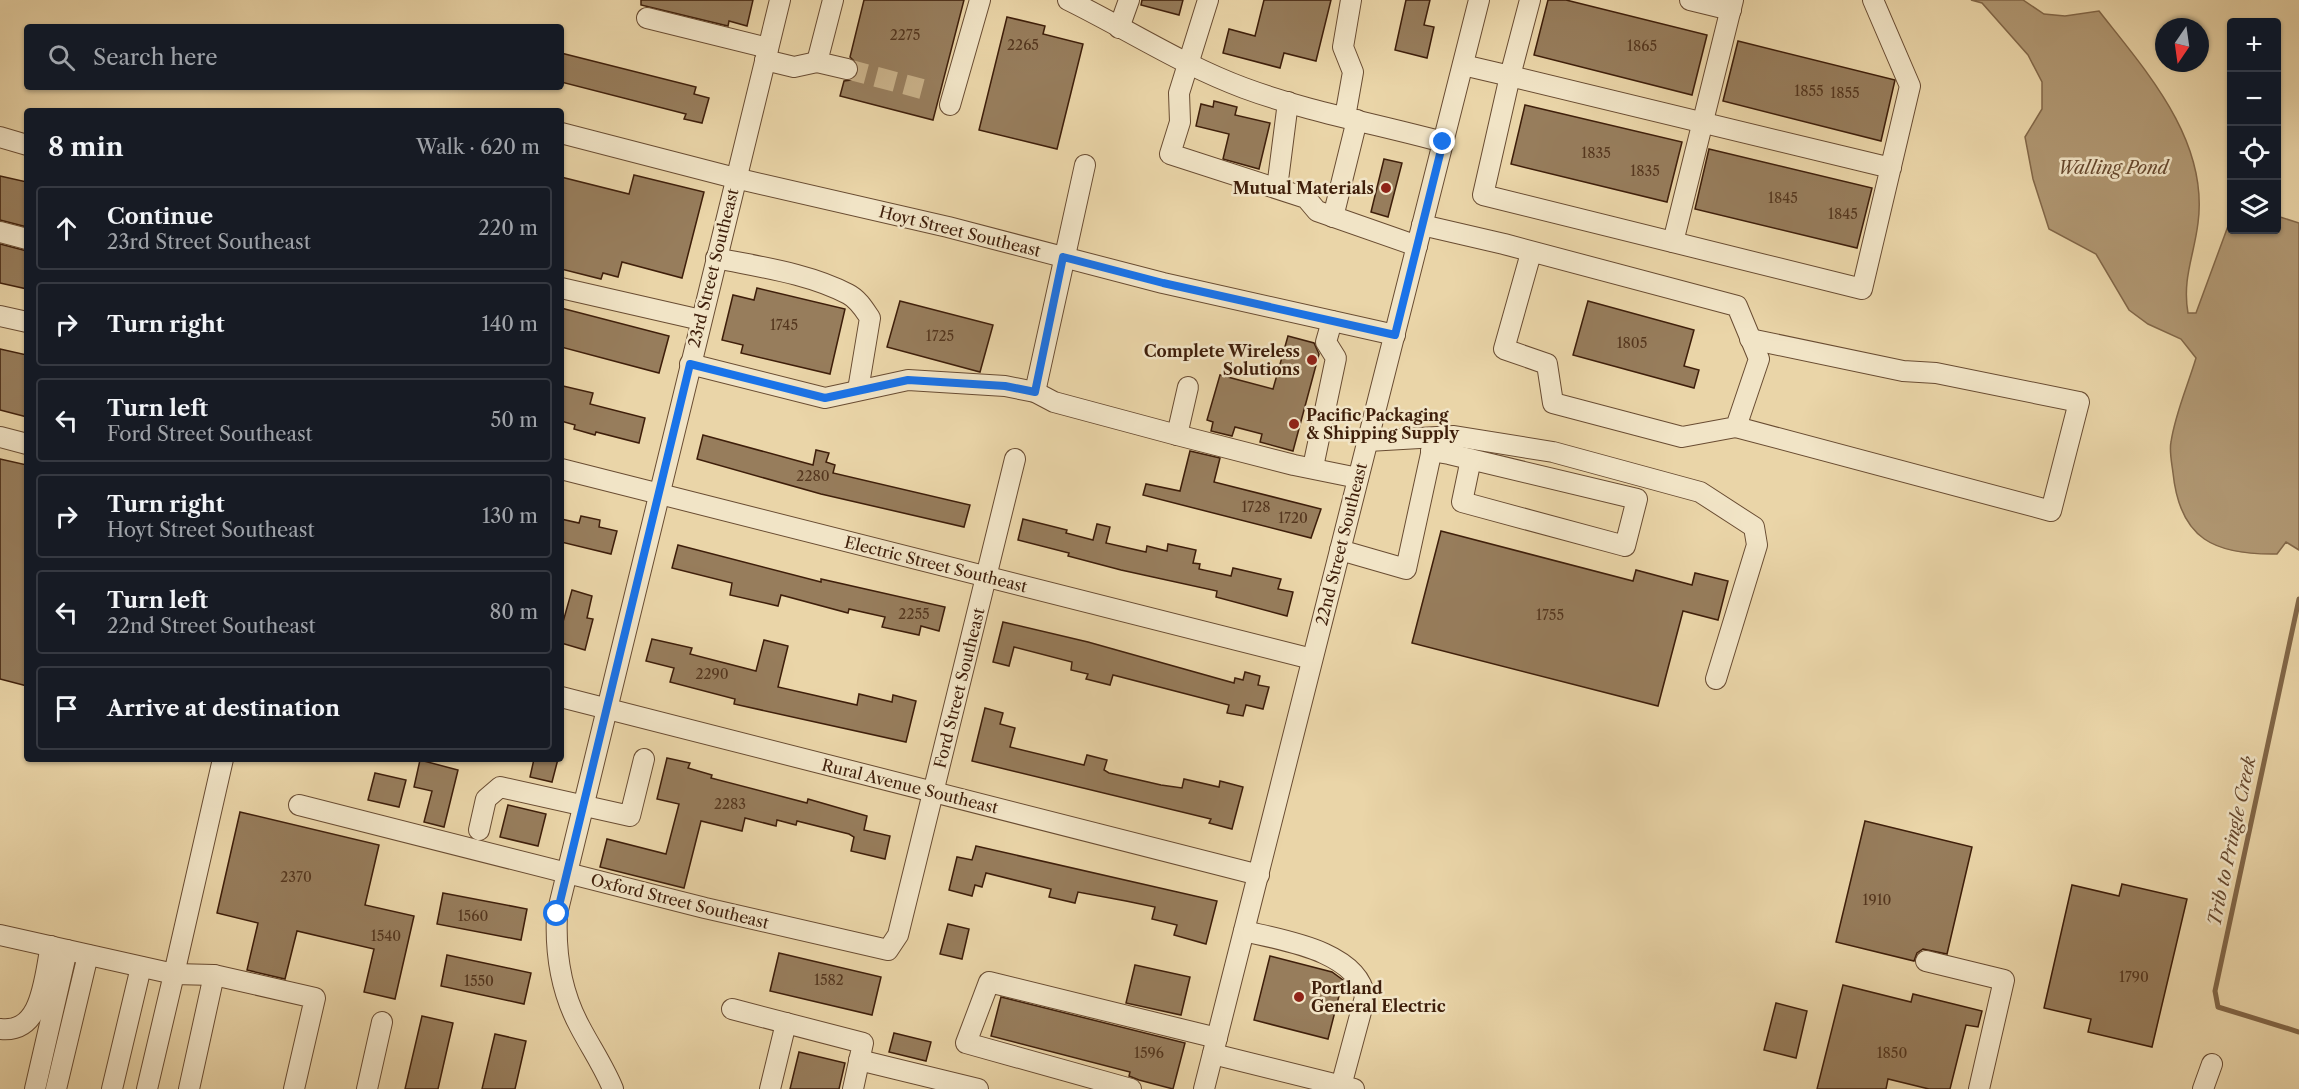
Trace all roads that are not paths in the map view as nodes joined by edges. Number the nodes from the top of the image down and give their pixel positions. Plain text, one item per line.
1 (780, 0) edge
2 (833, 0) edge
3 (980, 0) edge
4 (1129, 0) edge
5 (1208, 0) edge
6 (1351, 0) edge
7 (1479, 0) edge
8 (1530, 0) edge
9 (1690, 0) edge
10 (1873, 0) edge
11 (1074, 1) edge
12 (1732, 5) edge
13 (647, 18) dead end
14 (1119, 28) junction
15 (767, 54) junction
16 (818, 62) junction
17 (1188, 63) junction
18 (1462, 65) junction
19 (847, 69) tunnel mouth
20 (1510, 76) junction
21 (1288, 102) junction
22 (950, 105) dead end
23 (1351, 118) junction
24 (1703, 121) junction
25 (564, 134) edge
26 (0, 137) edge
27 (1443, 142) junction
28 (24, 144) edge
29 (1085, 165) dead end
30 (1891, 168) junction
31 (735, 178) junction
32 (1277, 188) junction
33 (1333, 217) junction
34 (1422, 225) junction
35 (0, 232) edge
36 (24, 238) edge
37 (1672, 242) junction
38 (1417, 246) junction
39 (1531, 253) junction
40 (1063, 257) junction
41 (716, 258) junction
42 (564, 289) edge
43 (0, 316) edge
44 (701, 320) junction
45 (24, 321) edge
46 (1332, 321) junction
47 (1395, 335) junction
48 (1750, 339) junction
49 (690, 364) junction
50 (1188, 387) dead end
51 (858, 390) junction
52 (1035, 392) junction
53 (1736, 428) junction
54 (1178, 435) junction
55 (0, 437) edge
56 (1368, 441) junction
57 (24, 443) edge
58 (1433, 444) junction
59 (1015, 459) dead end
60 (1471, 459) junction
61 (1313, 467) junction
62 (564, 470) edge
63 (1358, 478) junction
64 (659, 494) junction
65 (1340, 550) junction
66 (986, 576) junction
67 (1312, 660) junction
68 (1716, 679) dead end
69 (564, 698) edge
70 (607, 708) junction
71 (644, 759) dead end
72 (222, 762) edge
73 (934, 793) junction
74 (299, 805) dead end
75 (583, 805) junction
76 (479, 830) dead end
77 (566, 873) junction
78 (1259, 875) junction
79 (1244, 931) junction
80 (0, 934) edge
81 (59, 948) junction
82 (888, 950) joint
83 (88, 955) junction
84 (1926, 961) dead end
85 (141, 967) junction
86 (174, 974) junction
87 (214, 975) junction
88 (732, 1009) dead end
89 (382, 1023) dead end
90 (786, 1023) junction
91 (0, 1029) edge
92 (1215, 1046) junction
93 (859, 1060) junction
94 (2212, 1064) dead end
95 (1348, 1087) edge
96 (35, 1089) edge
97 (56, 1089) edge
98 (112, 1089) edge
99 (147, 1089) edge
100 (189, 1089) edge
101 (294, 1089) edge
102 (367, 1089) edge
103 (613, 1089) edge
104 (770, 1089) edge
105 (853, 1089) edge
106 (978, 1089) edge
107 (1131, 1089) edge
108 (1204, 1089) edge
109 (1978, 1089) edge
110 (2203, 1089) edge

1 - 15 street, 23rd Street Southeast
2 - 16 street
3 - 22 street
4 - 14 street
5 - 17 street
6 - 23 street
7 - 18 street, 22nd Street Southeast
8 - 20 street
9 - 12 street
10 - 30 street
11 - 14 street
12 - 24 street
13 - 15 street
14 - 17 street
15 - 16 street
15 - 31 street, 23rd Street Southeast
16 - 19 street
17 - 21 street
17 - 32 street
18 - 20 street
18 - 27 street, 22nd Street Southeast
20 - 24 street
20 - 37 street
21 - 23 street
21 - 32 street
23 - 27 street
23 - 33 street
24 - 30 street
24 - 37 street
25 - 31 street, Hoyt Street Southeast
26 - 28 street
27 - 34 street, 22nd Street Southeast
29 - 40 street
30 - 37 street
31 - 40 street, Hoyt Street Southeast
31 - 41 street, 23rd Street Southeast
32 - 33 street
33 - 38 street
34 - 38 street, 22nd Street Southeast
34 - 39 street
35 - 36 street
38 - 47 street, 22nd Street Southeast
39 - 48 street
39 - 53 street
40 - 46 street, Hoyt Street Southeast
40 - 52 street
41 - 44 street, 23rd Street Southeast
41 - 51 street
42 - 44 street
43 - 45 street
44 - 49 street, 23rd Street Southeast
46 - 47 street, Hoyt Street Southeast
46 - 61 street
47 - 56 street, 22nd Street Southeast
48 - 53 street
48 - 53 street
49 - 51 street
49 - 64 street, 23rd Street Southeast
50 - 54 street
51 - 52 street
52 - 54 street
54 - 61 street
55 - 57 street
56 - 58 street
56 - 63 street, 22nd Street Southeast
58 - 60 street
58 - 65 street
58 - 68 street
59 - 66 street, Ford Street Southeast
60 - 60 street
61 - 63 street
62 - 64 street, Electric Street Southeast
63 - 65 street, 22nd Street Southeast
64 - 66 street, Electric Street Southeast
64 - 70 street, 23rd Street Southeast
65 - 67 street, 22nd Street Southeast
66 - 67 street, Electric Street Southeast
66 - 73 street, Ford Street Southeast
67 - 78 street, 22nd Street Southeast
69 - 70 street, Rural Avenue Southeast
70 - 73 street, Rural Avenue Southeast
70 - 75 street, 23rd Street Southeast
71 - 75 street
72 - 86 street
73 - 78 street, Rural Avenue Southeast
73 - 82 street, Ford Street Southeast
74 - 77 street, Oxford Street Southeast
75 - 76 street
75 - 77 street, 23rd Street Southeast
77 - 82 street, Oxford Street Southeast
77 - 103 street, 23rd Street Southeast
78 - 79 street, 22nd Street Southeast
79 - 92 street, 22nd Street Southeast
79 - 95 street
80 - 81 street
81 - 83 street
81 - 91 street
81 - 96 street
83 - 85 street
83 - 97 street
84 - 109 street
85 - 86 street
85 - 98 street
86 - 87 street
86 - 99 street
87 - 100 street
87 - 101 street
88 - 90 street
89 - 102 street
90 - 93 street
90 - 104 street
92 - 95 street
92 - 107 street
92 - 108 street, 22nd Street Southeast
93 - 105 street
93 - 106 street
94 - 110 street

